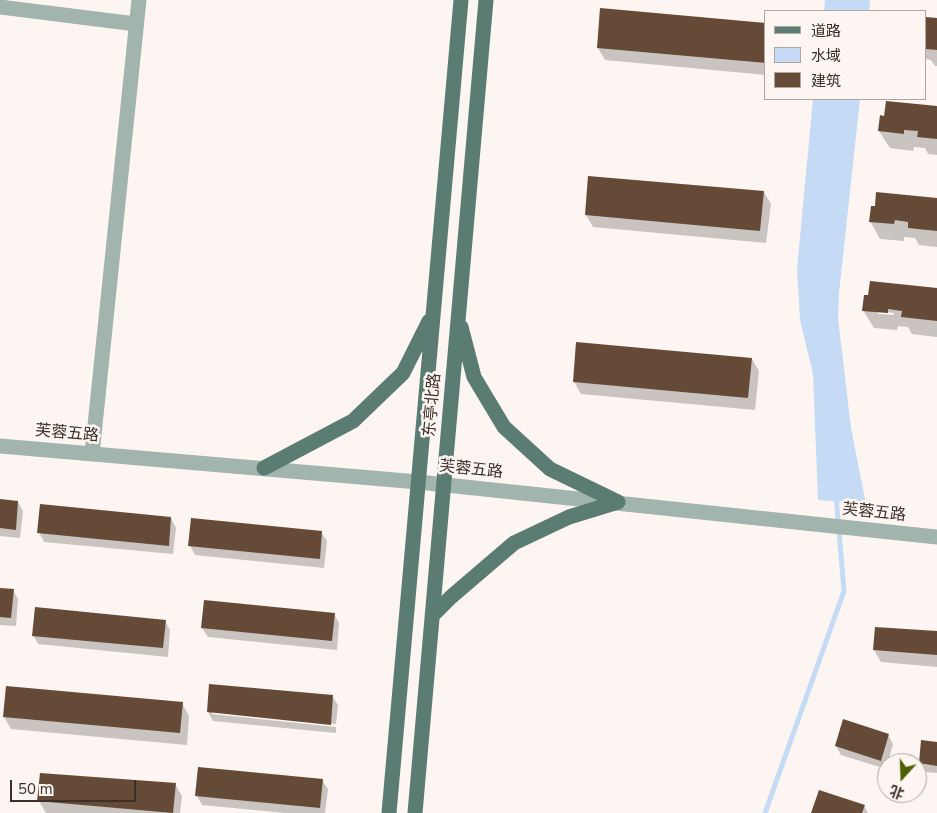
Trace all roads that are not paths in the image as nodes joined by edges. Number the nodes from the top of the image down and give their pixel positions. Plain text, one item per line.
1 (139, 0) edge
2 (460, 0) edge
3 (486, 0) edge
4 (0, 7) edge
5 (136, 24) junction
6 (433, 314) junction
7 (458, 316) junction
8 (0, 446) edge
9 (92, 454) junction
10 (264, 468) junction
11 (418, 482) junction
12 (443, 484) junction
13 (618, 502) junction
14 (937, 537) edge
15 (432, 616) junction
16 (389, 813) edge
17 (415, 813) edge

1 - 5 street
2 - 6 main road, 东亭北路
3 - 7 main road, 东亭北路
4 - 5 street
5 - 9 street
6 - 10 main road
6 - 11 main road, 东亭北路
7 - 12 main road, 东亭北路
7 - 13 main road
8 - 9 street, 芙蓉五路
9 - 10 street, 芙蓉五路
10 - 11 street, 芙蓉五路
11 - 12 street, 芙蓉五路
11 - 16 main road, 东亭北路
12 - 13 street, 芙蓉五路
12 - 15 main road, 东亭北路
13 - 14 street, 芙蓉五路
13 - 15 main road
15 - 17 main road, 东亭北路

